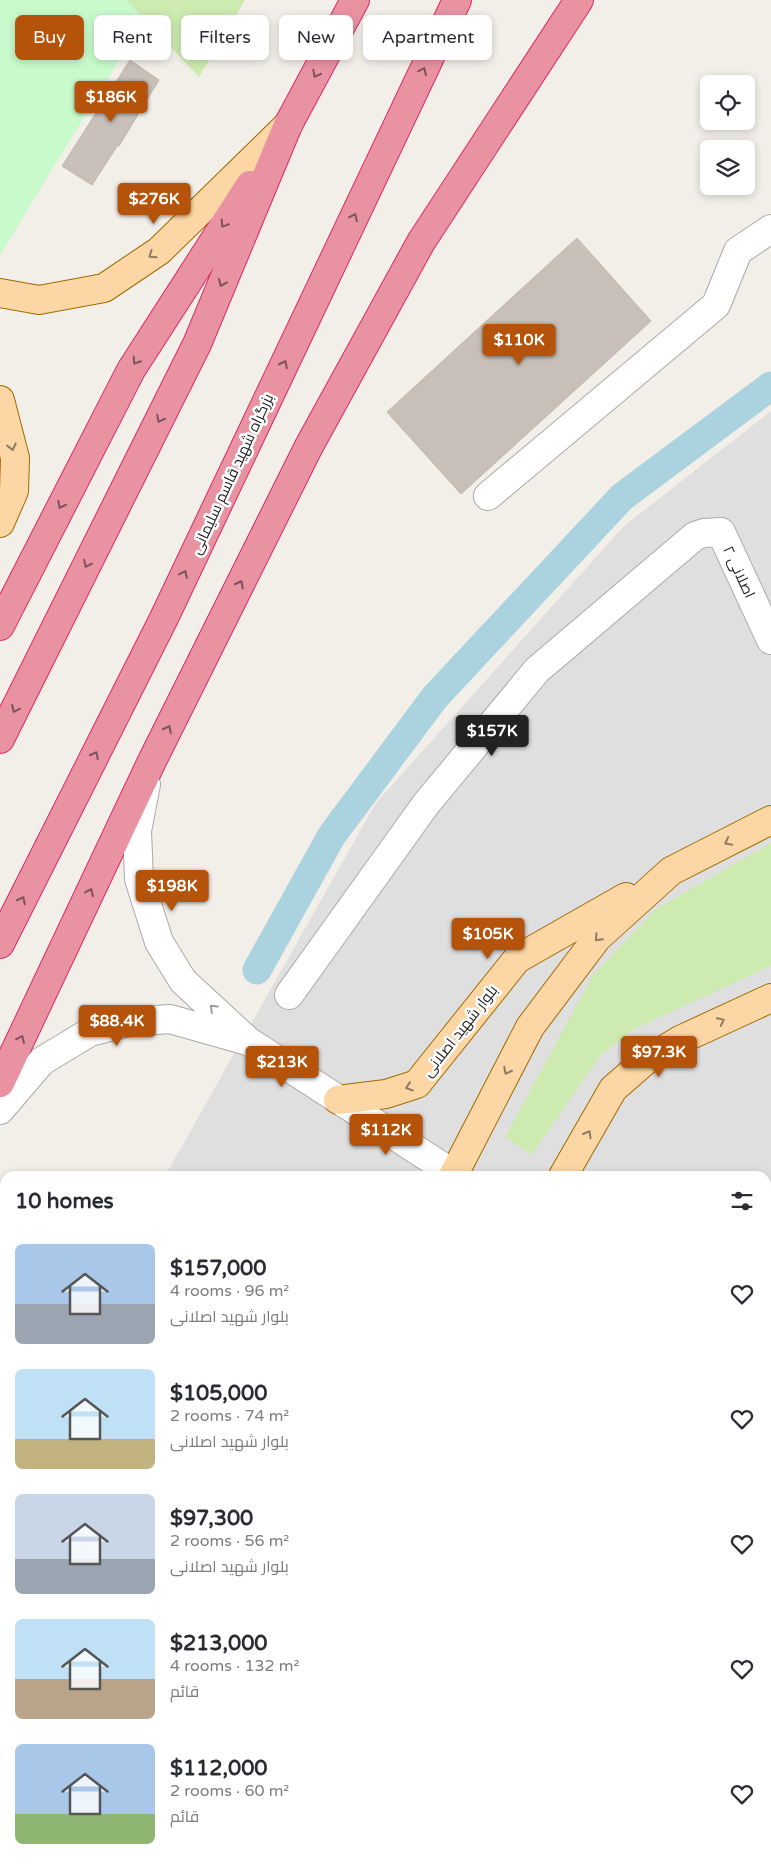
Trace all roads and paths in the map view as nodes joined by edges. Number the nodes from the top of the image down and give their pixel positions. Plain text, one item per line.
1 (355, 0) edge
2 (457, 0) edge
3 (579, 0) edge
4 (288, 125) junction
5 (771, 228) edge
6 (0, 293) edge
7 (0, 400) edge
8 (488, 496) dead end
9 (0, 524) edge
10 (0, 626) edge
11 (771, 640) edge
12 (0, 739) edge
13 (151, 763) junction
14 (771, 820) edge
15 (671, 871) junction
16 (0, 944) edge
17 (289, 995) dead end
18 (771, 998) edge
19 (248, 1041) junction
20 (0, 1083) edge
21 (338, 1100) junction
22 (0, 1110) edge
23 (447, 1171) edge
24 (458, 1171) edge
25 (566, 1171) edge

1 -> 4 highway
16 -> 2 highway, بزرگراه شهید قاسم سلیمانی
13 -> 3 highway
4 -> 6 main road
4 -> 10 highway
4 -> 12 highway
5 - 8 street
7 -> 9 main road
11 - 17 street, اصلانی ۲
19 -> 13 street
20 -> 13 highway
14 -> 15 main road, بلوار شهید اصلانی
15 -> 21 main road, بلوار شهید اصلانی
15 -> 24 main road, بلوار شهید اصلانی
25 -> 18 main road
19 - 21 street
19 - 22 street
21 - 23 street

